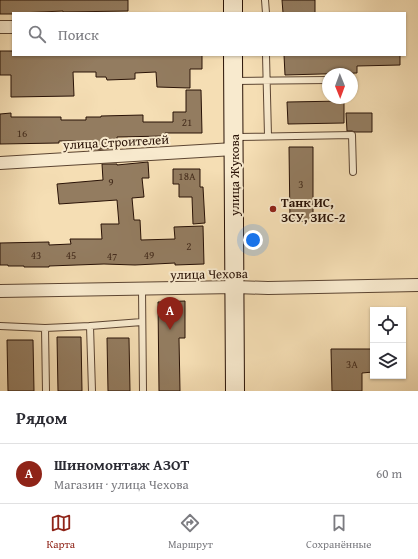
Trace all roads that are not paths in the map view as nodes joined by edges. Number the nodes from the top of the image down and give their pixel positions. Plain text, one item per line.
1 (233, 0) edge
2 (265, 0) edge
3 (233, 12) edge
4 (266, 12) edge
5 (0, 27) edge
6 (12, 27) edge
7 (234, 56) edge
8 (266, 56) edge
9 (322, 80) edge
10 (234, 81) junction
11 (267, 81) junction
12 (268, 136) junction
13 (234, 143) junction
14 (0, 162) edge
15 (353, 172) dead end
16 (418, 285) edge
17 (235, 287) junction
18 (142, 289) junction
19 (0, 291) edge
20 (142, 322) junction
21 (0, 326) edge
22 (90, 326) junction
23 (45, 328) junction
24 (46, 391) edge
25 (92, 391) edge
26 (143, 391) edge
27 (235, 391) edge

1 - 3 street
2 - 4 lane
5 - 6 street
7 - 10 street, улица Жукова
8 - 11 lane
9 - 11 lane
10 - 11 lane
10 - 13 street, улица Жукова
11 - 12 lane
12 - 13 lane
12 - 15 lane
13 - 14 street, улица Строителей
13 - 17 street, улица Жукова
16 - 17 street, улица Чехова
17 - 18 street, улица Чехова
17 - 27 street, улица Жукова
18 - 19 street, улица Чехова
18 - 20 lane
20 - 22 lane
20 - 26 lane
21 - 23 lane
22 - 23 lane
22 - 25 lane
23 - 24 lane

